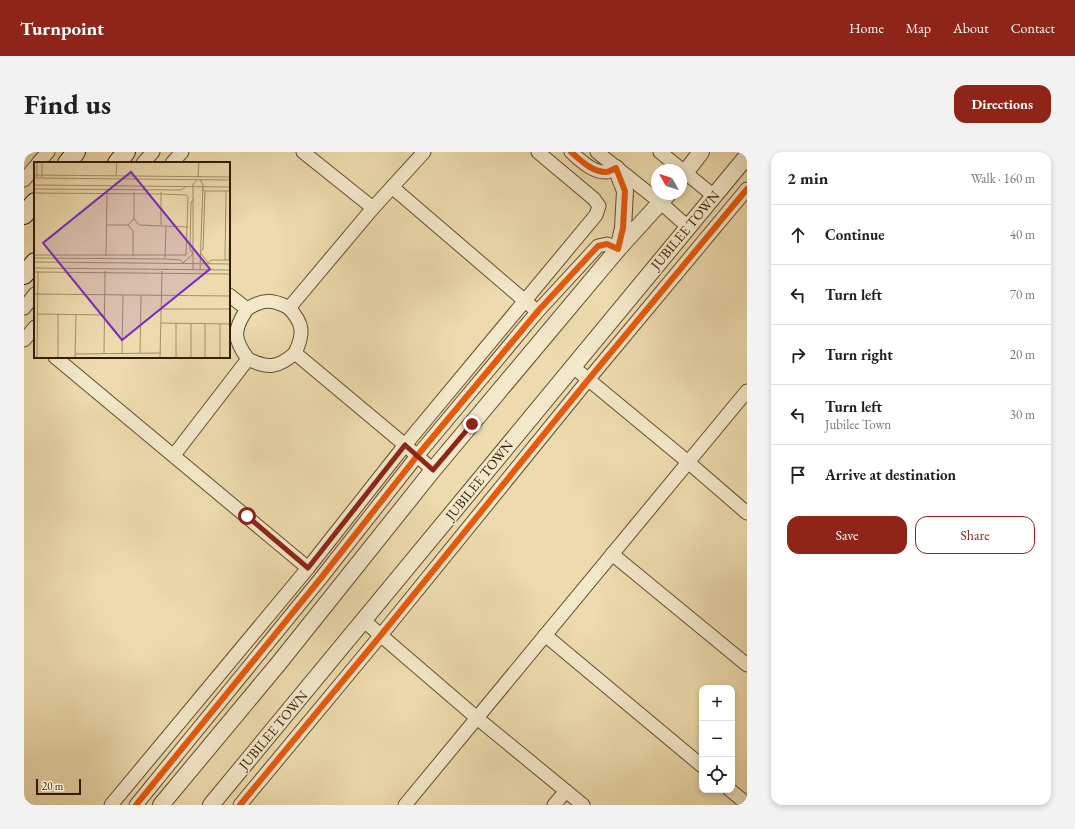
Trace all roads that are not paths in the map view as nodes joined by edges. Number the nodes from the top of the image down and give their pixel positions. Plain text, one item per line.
1 (48, 152) edge
2 (76, 152) edge
3 (126, 152) edge
4 (153, 152) edge
5 (182, 152) edge
6 (303, 152) edge
7 (424, 152) edge
8 (538, 152) edge
9 (571, 152) edge
10 (597, 152) edge
11 (660, 152) edge
12 (701, 152) edge
13 (747, 156) edge
14 (39, 162) edge
15 (68, 162) edge
16 (118, 162) edge
17 (144, 162) edge
18 (173, 162) edge
19 (672, 164) edge
20 (34, 168) edge
21 (616, 168) junction
22 (687, 170) edge
23 (687, 178) edge
24 (24, 180) edge
25 (392, 187) junction
26 (747, 188) edge
27 (651, 189) edge
28 (714, 196) junction
29 (663, 200) edge
30 (667, 200) edge
31 (34, 203) edge
32 (373, 208) junction
33 (24, 215) edge
34 (688, 227) junction
35 (618, 248) junction
36 (34, 263) edge
37 (24, 276) edge
38 (34, 295) edge
39 (230, 296) edge
40 (524, 301) junction
41 (24, 308) edge
42 (289, 308) junction
43 (247, 309) junction
44 (538, 311) junction
45 (295, 353) junction
46 (56, 358) edge
47 (248, 359) junction
48 (572, 366) junction
49 (588, 380) junction
50 (747, 391) edge
51 (405, 445) junction
52 (174, 455) junction
53 (417, 456) junction
54 (688, 462) junction
55 (433, 470) junction
56 (747, 513) edge
57 (612, 554) junction
58 (308, 568) junction
59 (363, 620) junction
60 (381, 635) junction
61 (545, 635) junction
62 (247, 640) junction
63 (262, 651) junction
64 (279, 663) junction
65 (747, 665) edge
66 (477, 718) junction
67 (699, 763) edge
68 (566, 791) junction
69 (734, 793) edge
70 (747, 804) edge
71 (111, 805) edge
72 (136, 805) edge
73 (161, 805) edge
74 (211, 805) edge
75 (240, 805) edge
76 (405, 805) edge
77 (554, 805) edge
78 (583, 805) edge

1 - 14 street
2 - 15 main road
3 - 16 main road
4 - 17 street
5 - 18 street
6 - 32 street
7 - 25 street
8 - 40 street
9 - 21 street
10 - 21 street
11 - 19 street
12 - 22 street
13 - 28 street, JUBILEE TOWN
20 - 24 street
21 - 27 street
21 - 35 street
23 - 28 street
25 - 32 street
25 - 40 street
26 - 49 street
28 - 34 street, JUBILEE TOWN
29 - 35 street
30 - 34 street
31 - 33 main road
32 - 42 street
34 - 48 street, JUBILEE TOWN
35 - 44 street
35 - 55 street
36 - 37 main road
38 - 41 street
39 - 43 street
40 - 44 street
40 - 51 street
42 - 43 street
42 - 45 street
43 - 47 street
44 - 53 street
45 - 47 street
45 - 51 street
46 - 52 street
47 - 52 street
48 - 49 street
48 - 59 street, JUBILEE TOWN
49 - 54 street
49 - 60 street
50 - 54 street
51 - 53 street
51 - 58 street
52 - 58 street
53 - 55 street
53 - 63 street
54 - 56 street
54 - 57 street
55 - 64 street
57 - 61 street
57 - 65 street
58 - 62 street
59 - 60 street
59 - 74 street, JUBILEE TOWN
60 - 66 street
60 - 75 street
61 - 66 street
61 - 67 street
62 - 63 street
62 - 71 street
63 - 64 street
63 - 72 street
64 - 73 street
66 - 68 street
66 - 76 street
68 - 77 street
68 - 78 street
69 - 70 street

